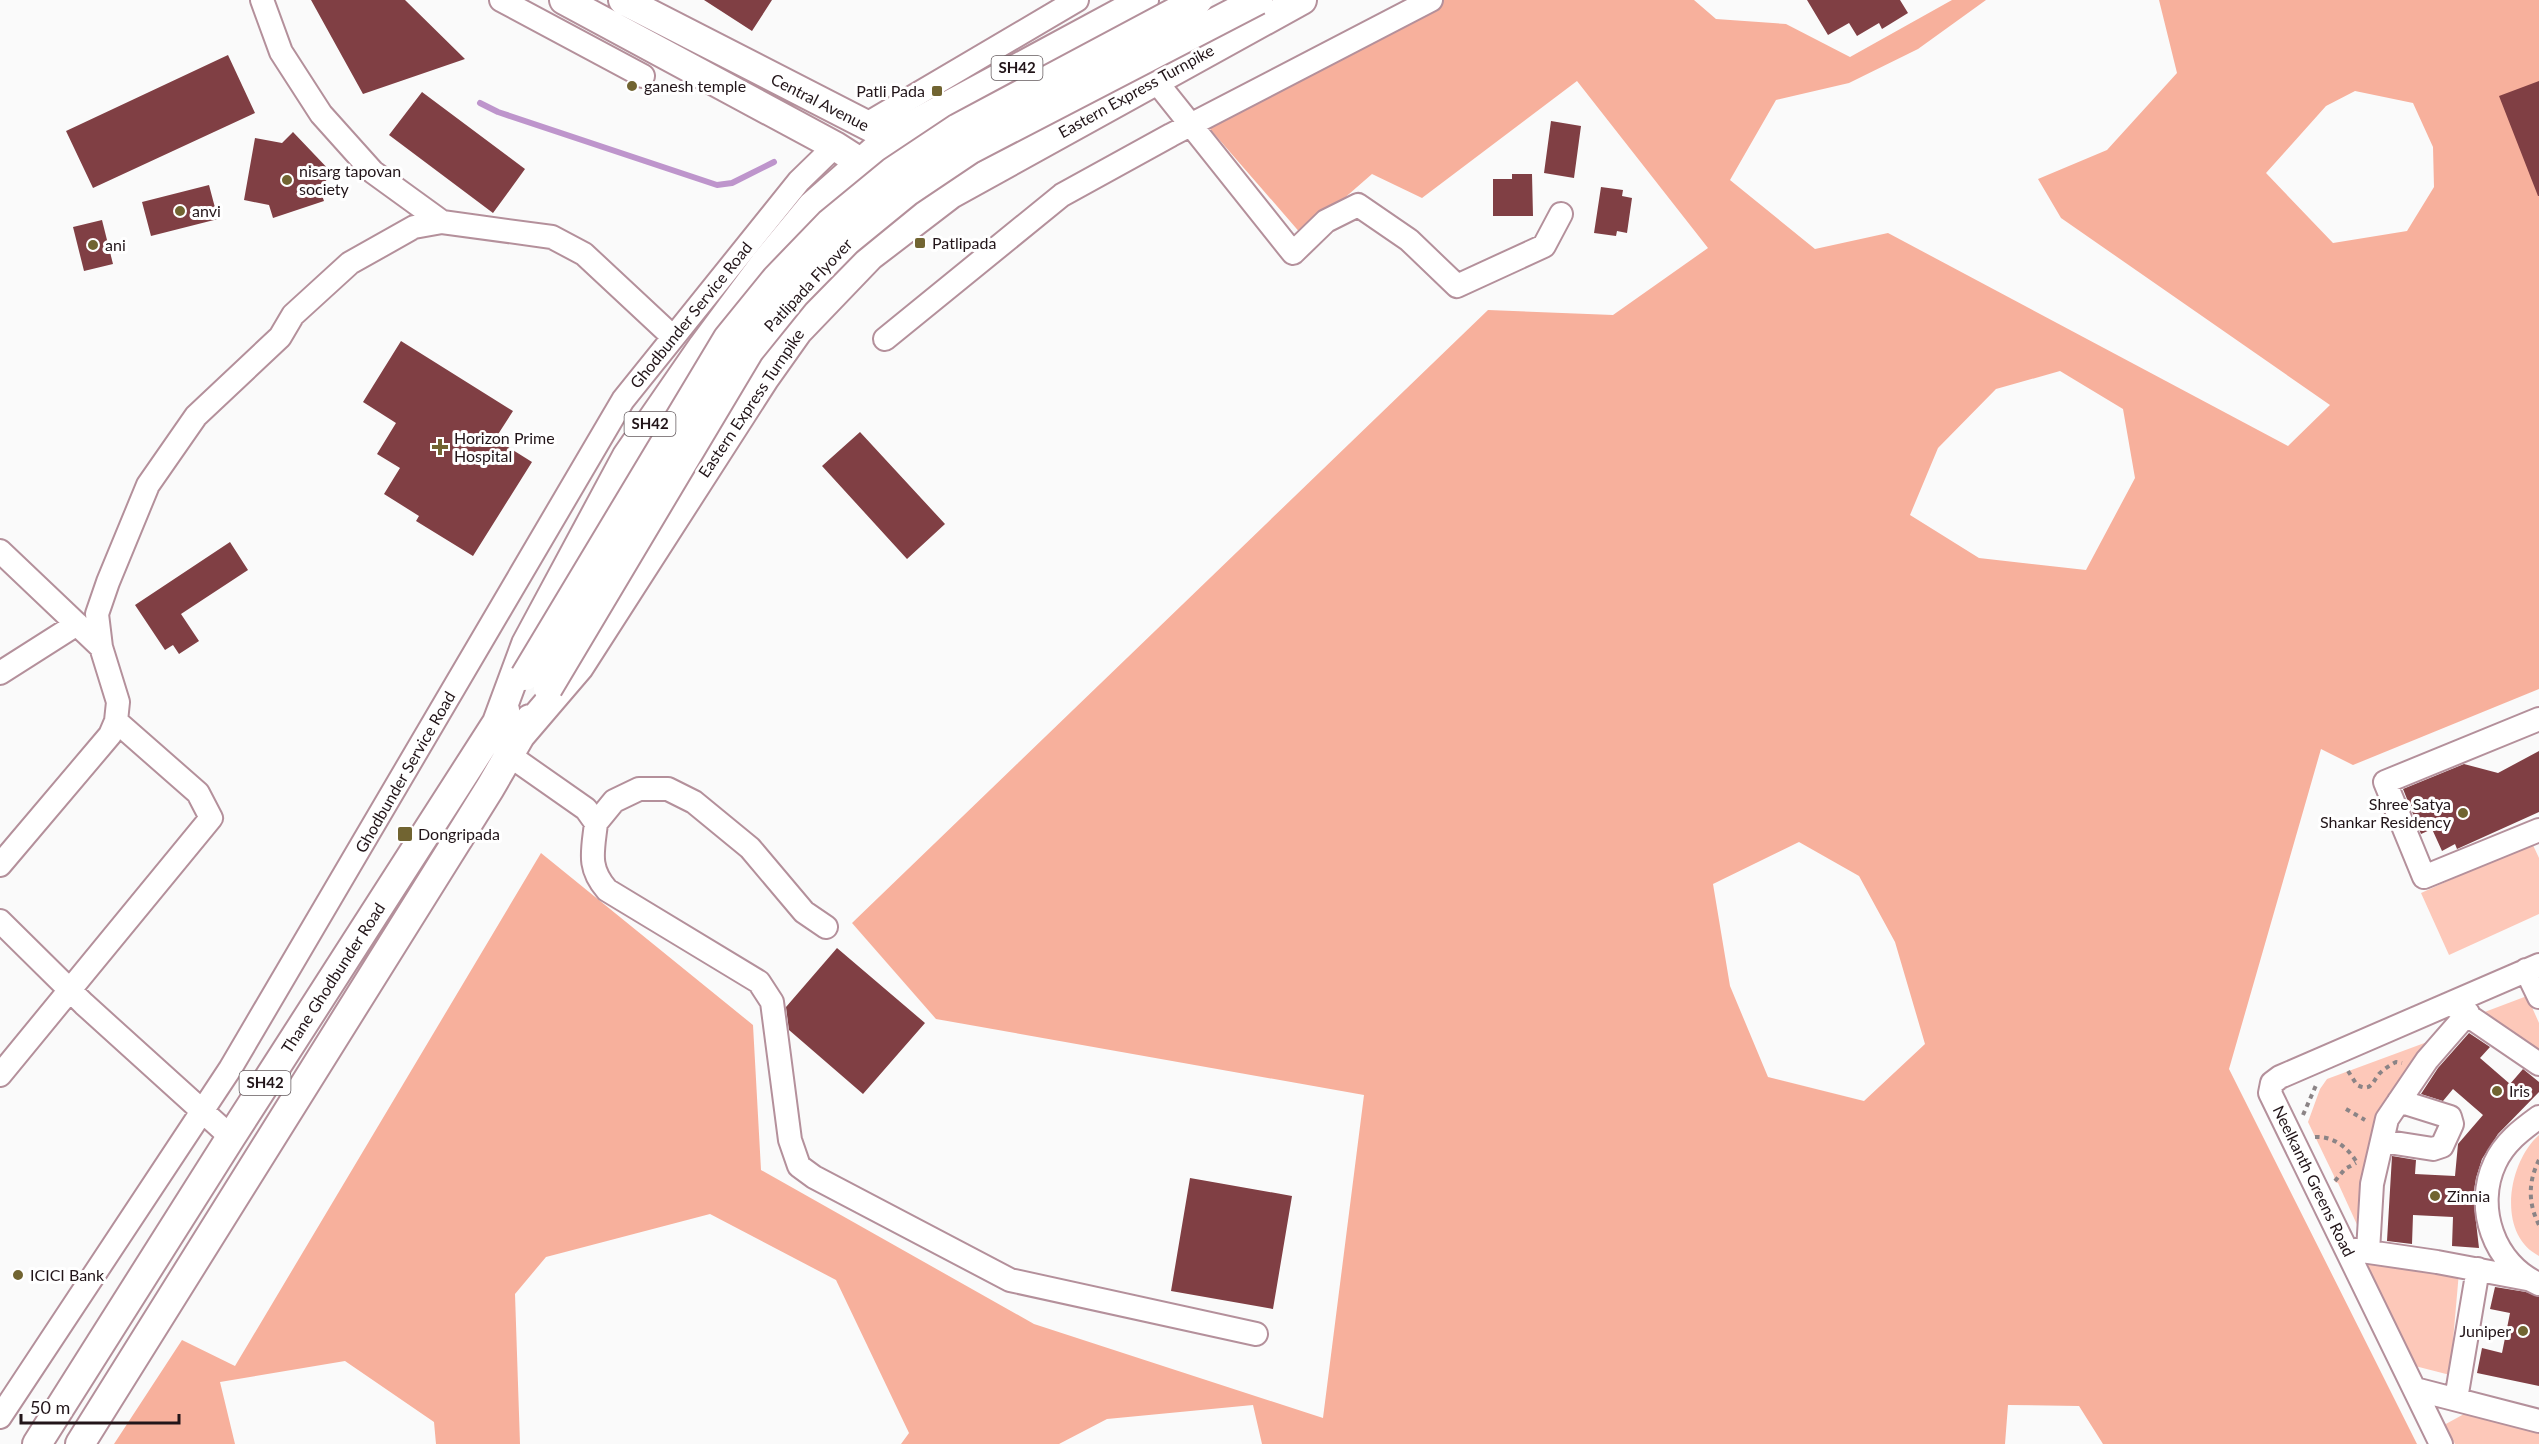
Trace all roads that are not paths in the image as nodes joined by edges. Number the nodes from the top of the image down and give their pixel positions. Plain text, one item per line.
1 (262, 0) edge
2 (501, 0) edge
3 (564, 0) edge
4 (623, 0) edge
5 (1077, 0) edge
6 (1144, 0) edge
7 (1198, 0) edge
8 (1258, 0) edge
9 (1302, 0) edge
10 (1431, 0) edge
11 (643, 76) dead end
12 (1155, 80) junction
13 (865, 125) junction
14 (1190, 125) junction
15 (890, 137) junction
16 (835, 146) junction
17 (862, 162) junction
18 (951, 194) junction
19 (927, 211) junction
20 (1561, 214) dead end
21 (442, 222) junction
22 (673, 337) junction
23 (885, 339) dead end
24 (0, 551) edge
25 (77, 624) junction
26 (101, 646) junction
27 (0, 673) edge
28 (537, 682) junction
29 (2539, 719) edge
30 (116, 721) junction
31 (508, 739) junction
32 (596, 824) junction
33 (2539, 830) edge
34 (0, 865) edge
35 (0, 921) edge
36 (826, 927) dead end
37 (2533, 967) edge
38 (71, 991) junction
39 (2539, 997) edge
40 (2459, 1009) junction
41 (2539, 1064) edge
42 (0, 1075) edge
43 (2402, 1097) junction
44 (201, 1112) junction
45 (2539, 1118) edge
46 (231, 1137) junction
47 (2382, 1141) junction
48 (2358, 1250) junction
49 (2478, 1269) junction
50 (2535, 1282) edge
51 (1256, 1334) dead end
52 (2415, 1389) junction
53 (2456, 1399) junction
54 (0, 1418) edge
55 (2539, 1421) edge
56 (37, 1444) edge
57 (80, 1444) edge
58 (2441, 1444) edge

1 - 21 street
2 - 11 street
3 - 16 main road, Central Avenue
4 - 13 main road, Central Avenue
5 - 13 street
6 - 15 main road, SH42
7 - 28 main road, Patlipada Flyover, bridge
8 - 28 main road, Patlipada Flyover, bridge
9 - 12 main road, Eastern Express Turnpike / SH42
10 - 14 street
12 - 14 street
12 - 18 main road, Eastern Express Turnpike / SH42
13 - 15 main road, Central Avenue
14 - 20 street
14 - 23 street
15 - 17 main road, SH42
15 - 18 main road, Central Avenue
16 - 17 main road, Central Avenue
16 - 22 street, Ghodbunder Service Road
17 - 19 main road, Central Avenue
17 - 31 main road, SH42
18 - 19 main road, Eastern Express Turnpike / SH42
19 - 31 main road, Eastern Express Turnpike / SH42
21 - 22 street
21 - 26 street
22 - 44 street, Ghodbunder Service Road
24 - 25 street
25 - 26 street
25 - 27 street
26 - 30 street
28 - 31 main road, Patlipada Flyover
29 - 33 street
30 - 34 street
30 - 38 street
31 - 32 street
31 - 46 main road, Thane Ghodbunder Road / SH42
31 - 57 main road, Thane Ghodbunder Road / SH42
32 - 36 street
32 - 51 street
35 - 38 street
37 - 39 street
37 - 40 street, Neelkanth Greens Road
38 - 42 street
38 - 44 street
40 - 41 street
40 - 43 street
40 - 48 street, Neelkanth Greens Road
43 - 47 street
43 - 47 street
44 - 46 street
44 - 54 street, Ghodbunder Service Road
45 - 50 street
46 - 56 main road, Thane Ghodbunder Road / SH42
47 - 48 street
48 - 49 street
48 - 52 street, Neelkanth Greens Road
49 - 50 street
49 - 53 street
52 - 53 street
52 - 58 street, Neelkanth Greens Road
53 - 55 street

